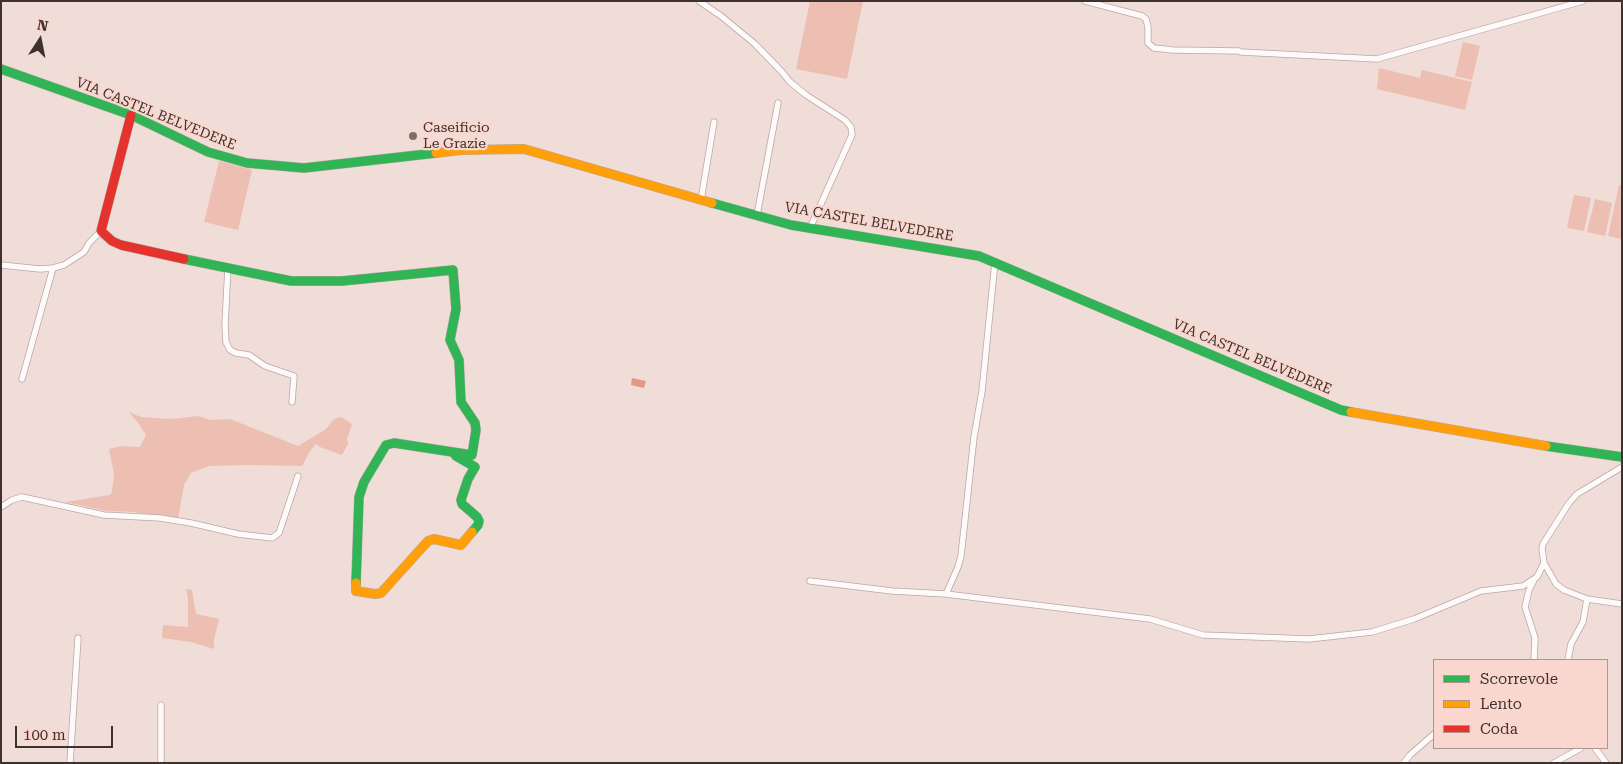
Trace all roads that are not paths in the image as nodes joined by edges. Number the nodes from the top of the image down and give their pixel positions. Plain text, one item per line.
1 (699, 1) edge
2 (1085, 1) edge
3 (1583, 1) edge
4 (1, 69) edge
5 (778, 103) dead end
6 (131, 115) junction
7 (714, 122) dead end
8 (701, 200) junction
9 (757, 215) junction
10 (810, 228) junction
11 (101, 231) junction
12 (995, 262) junction
13 (1, 265) edge
14 (228, 267) junction
15 (53, 268) junction
16 (22, 378) dead end
17 (292, 402) dead end
18 (453, 452) junction
19 (1622, 459) edge
20 (1622, 467) edge
21 (298, 476) dead end
22 (1, 507) edge
23 (1544, 563) junction
24 (1535, 578) junction
25 (810, 581) dead end
26 (946, 594) junction
27 (1587, 599) junction
28 (1622, 604) edge
29 (78, 638) dead end
30 (1534, 659) edge
31 (1568, 659) edge
32 (161, 705) dead end
33 (1433, 735) edge
34 (1579, 749) edge
35 (1596, 749) edge
36 (70, 763) edge
37 (161, 763) edge
38 (1404, 763) edge
39 (1554, 763) edge
40 (1606, 763) edge

1 - 10 street
2 - 3 street
4 - 6 street, VIA CASTEL BELVEDERE
5 - 9 street
6 - 8 street, VIA CASTEL BELVEDERE
6 - 11 street
7 - 8 street
8 - 9 street, VIA CASTEL BELVEDERE
9 - 10 street, VIA CASTEL BELVEDERE
10 - 12 street, VIA CASTEL BELVEDERE
11 - 14 street
11 - 15 street
12 - 19 street, VIA CASTEL BELVEDERE
12 - 26 street
13 - 15 street
14 - 17 street
14 - 18 street
15 - 16 street
18 - 18 street
20 - 23 street
21 - 22 street
23 - 24 street
23 - 27 street
24 - 26 street
24 - 30 street
25 - 26 street
27 - 28 street
27 - 31 street
29 - 36 street
32 - 37 street
33 - 38 street
34 - 39 street
35 - 40 street

